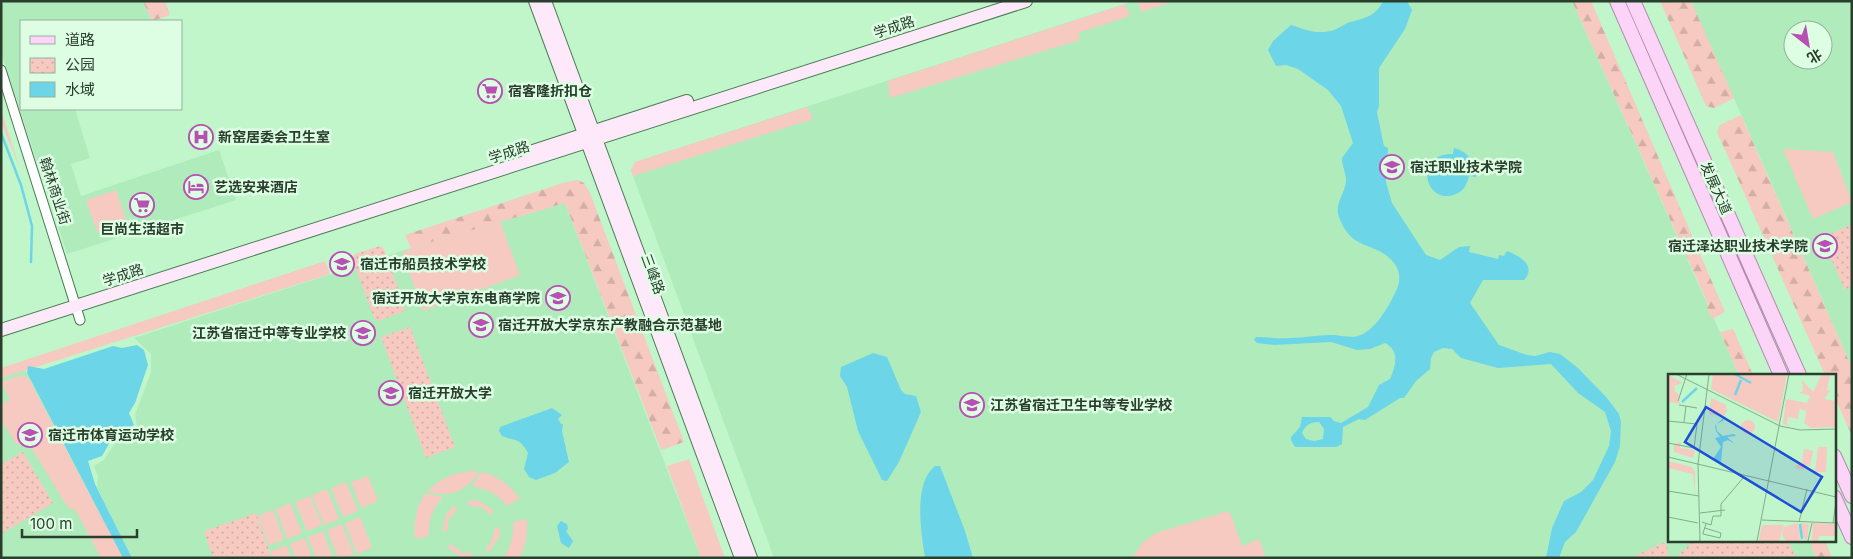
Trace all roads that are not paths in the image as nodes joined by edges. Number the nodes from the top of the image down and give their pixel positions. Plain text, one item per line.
1 (535, 1) edge
2 (545, 1) edge
3 (997, 1) edge
4 (1026, 1) edge
5 (1617, 1) edge
6 (1633, 1) edge
7 (1, 70) edge
8 (590, 137) junction
9 (75, 302) junction
10 (80, 320) dead end
11 (1, 322) edge
12 (1, 330) edge
13 (1781, 374) edge
14 (1799, 374) edge
15 (1836, 460) edge
16 (1852, 496) edge
17 (1836, 502) edge
18 (1852, 538) edge
19 (742, 558) edge
20 (751, 558) edge

1 - 8 main road, 三峰路
2 - 8 main road, 三峰路
3 - 8 main road, 学成路
4 - 8 main road, 学成路
5 - 13 main road, 发展大道
6 - 14 main road, 发展大道
7 - 9 street, 翰林商业街
8 - 9 main road, 学成路
8 - 19 main road, 三峰路
8 - 20 main road, 三峰路
9 - 10 street, 翰林商业街
9 - 11 main road, 学成路
9 - 12 main road, 学成路
15 - 16 main road
17 - 18 main road

